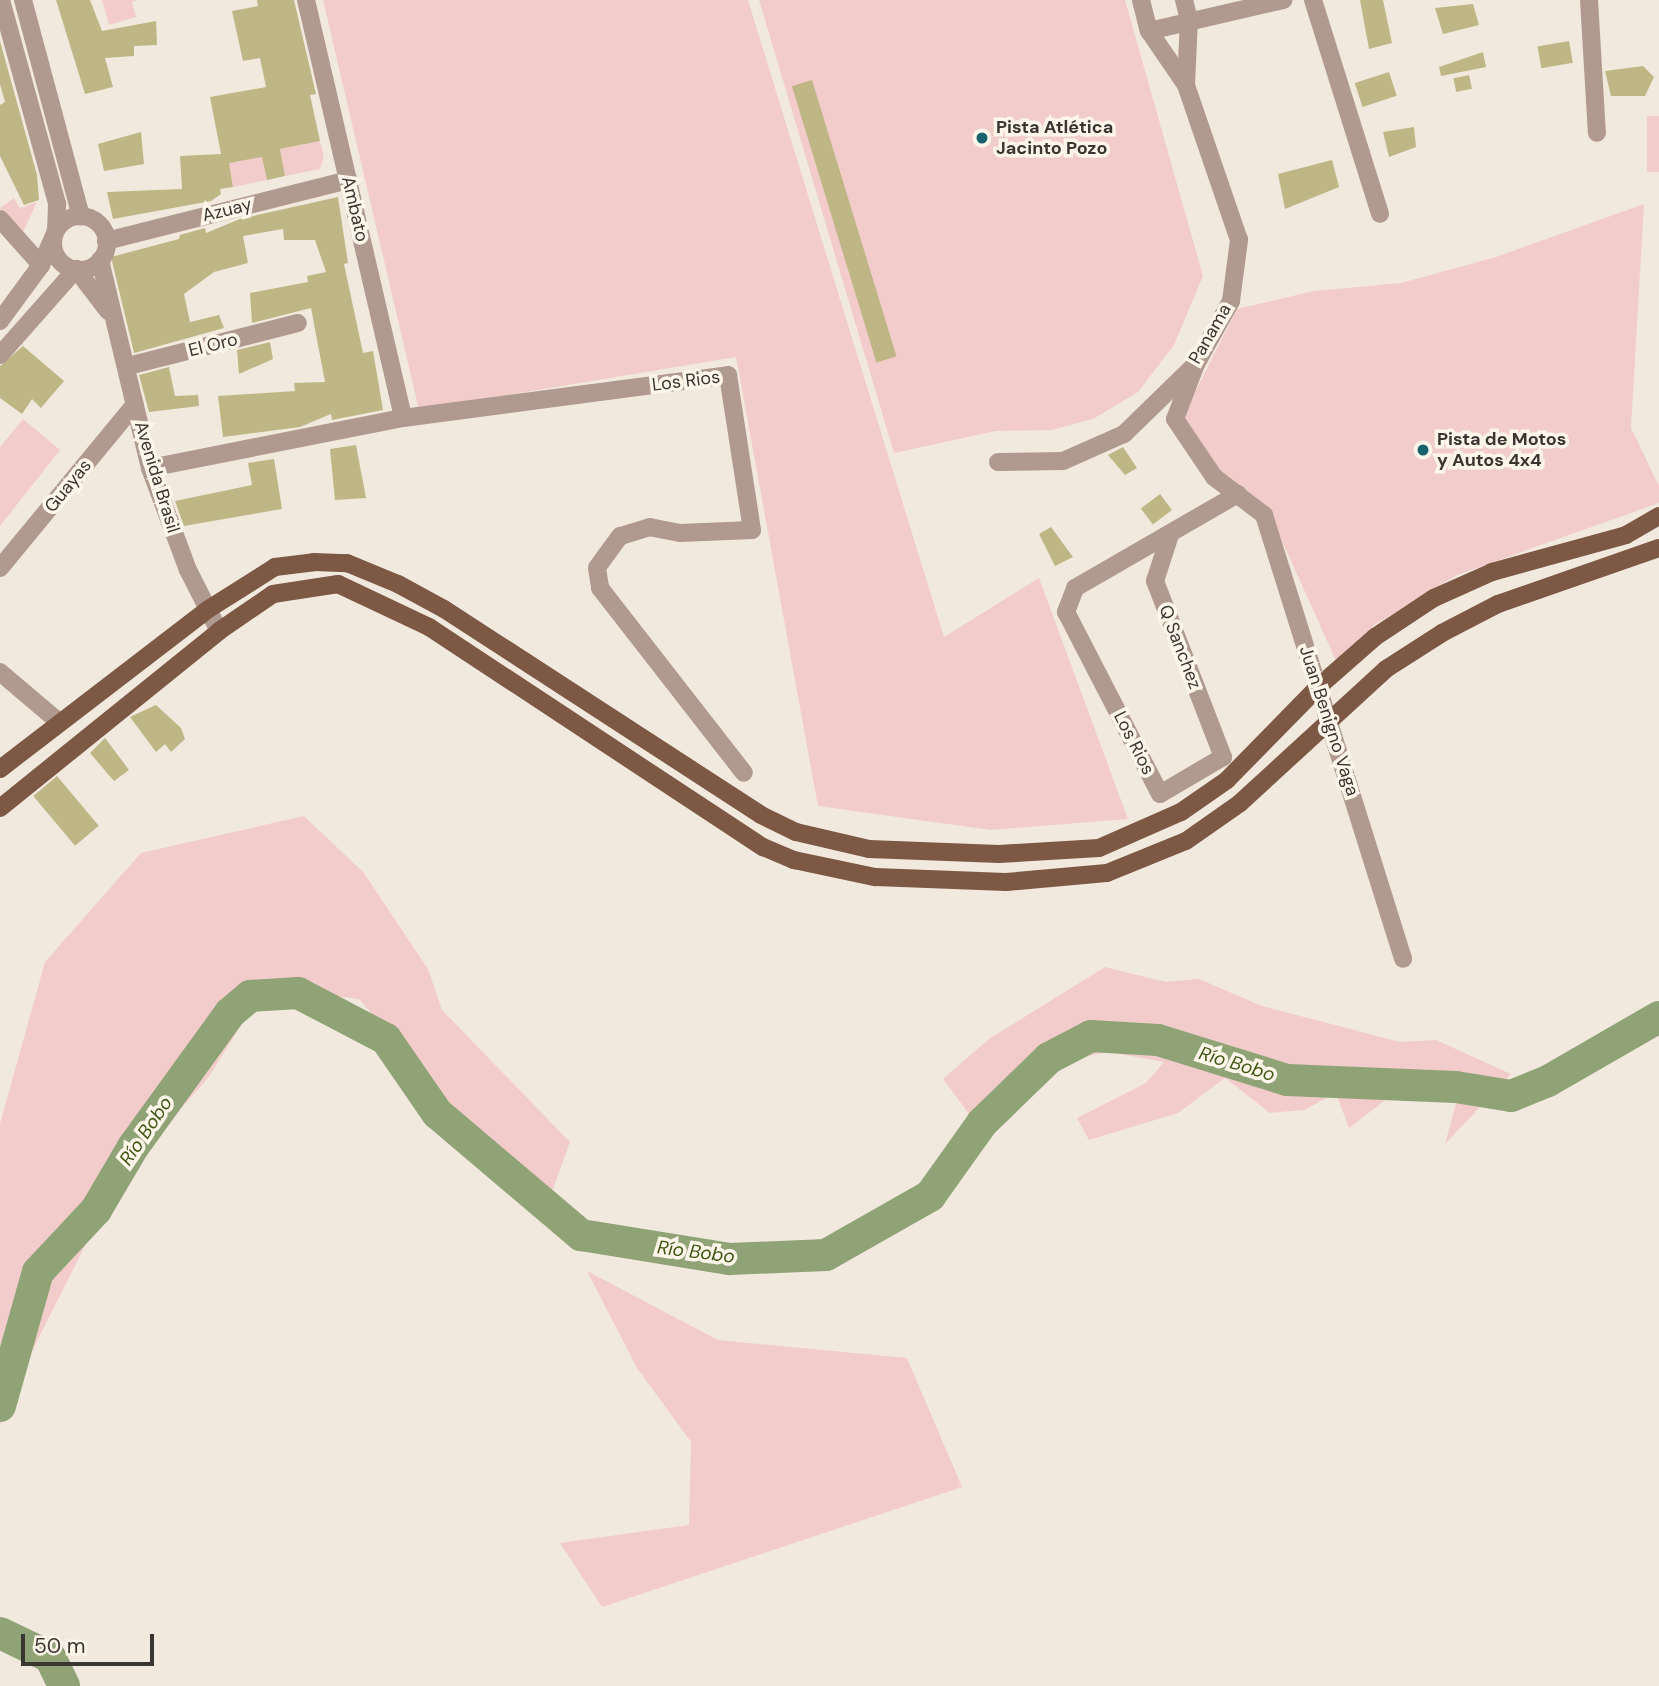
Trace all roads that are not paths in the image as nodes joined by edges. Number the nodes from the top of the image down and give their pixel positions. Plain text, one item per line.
1 (1, 0) edge
2 (23, 0) edge
3 (306, 0) edge
4 (1141, 0) edge
5 (1184, 0) edge
6 (1283, 0) edge
7 (1313, 0) edge
8 (1589, 0) edge
9 (1189, 19) junction
10 (1149, 31) junction
11 (1186, 85) junction
12 (1597, 133) dead end
13 (348, 180) junction
14 (1380, 214) dead end
15 (81, 216) junction
16 (0, 219) edge
17 (54, 234) junction
18 (106, 241) junction
19 (100, 260) junction
20 (41, 265) junction
21 (76, 269) junction
22 (113, 317) junction
23 (0, 321) edge
24 (298, 323) dead end
25 (0, 355) edge
26 (1196, 364) junction
27 (128, 366) junction
28 (135, 404) junction
29 (404, 418) junction
30 (998, 462) dead end
31 (150, 468) junction
32 (1238, 494) junction
33 (1659, 516) edge
34 (1170, 535) junction
35 (1659, 548) edge
36 (0, 568) edge
37 (207, 610) junction
38 (219, 631) junction
39 (0, 671) edge
40 (1317, 688) junction
41 (1330, 719) junction
42 (59, 722) junction
43 (0, 769) edge
44 (744, 773) dead end
45 (1160, 794) joint
46 (0, 808) edge
47 (1403, 959) dead end

1 - 17 street
2 - 15 street
3 - 13 street, Ambato
4 - 10 street
5 - 9 street, Panama
6 - 9 street
7 - 14 street
8 - 12 street
9 - 10 street
9 - 11 street, Panama
10 - 11 street
11 - 26 street, Panama
13 - 18 street, Azuay
13 - 29 street, Ambato
15 - 17 street
15 - 18 street
16 - 20 street
17 - 20 street
17 - 21 street
18 - 19 street
19 - 21 street
19 - 22 street, Avenida Brasil
20 - 23 street
21 - 22 street, Avenida Brasil
21 - 25 street
22 - 27 street, Avenida Brasil
24 - 27 street, El Oro
26 - 30 street, Panama
26 - 32 street
27 - 28 street, Avenida Brasil
28 - 31 street, Avenida Brasil
28 - 36 street, Guayas
29 - 31 street, Los Rios
29 - 44 street, Los Rios
31 - 37 street, Avenida Brasil
32 - 34 street, Los Rios
32 - 40 street, Juan Benigno Vaga
33 - 40 main road
34 - 45 street, Q Sanchez
34 - 45 street, Los Rios
35 - 41 main road
37 - 38 street, Avenida Brasil
37 - 40 main road
37 - 42 main road
38 - 41 main road
38 - 46 main road
39 - 42 street
40 - 41 street, Juan Benigno Vaga
41 - 47 street, Juan Benigno Vaga
42 - 43 main road

